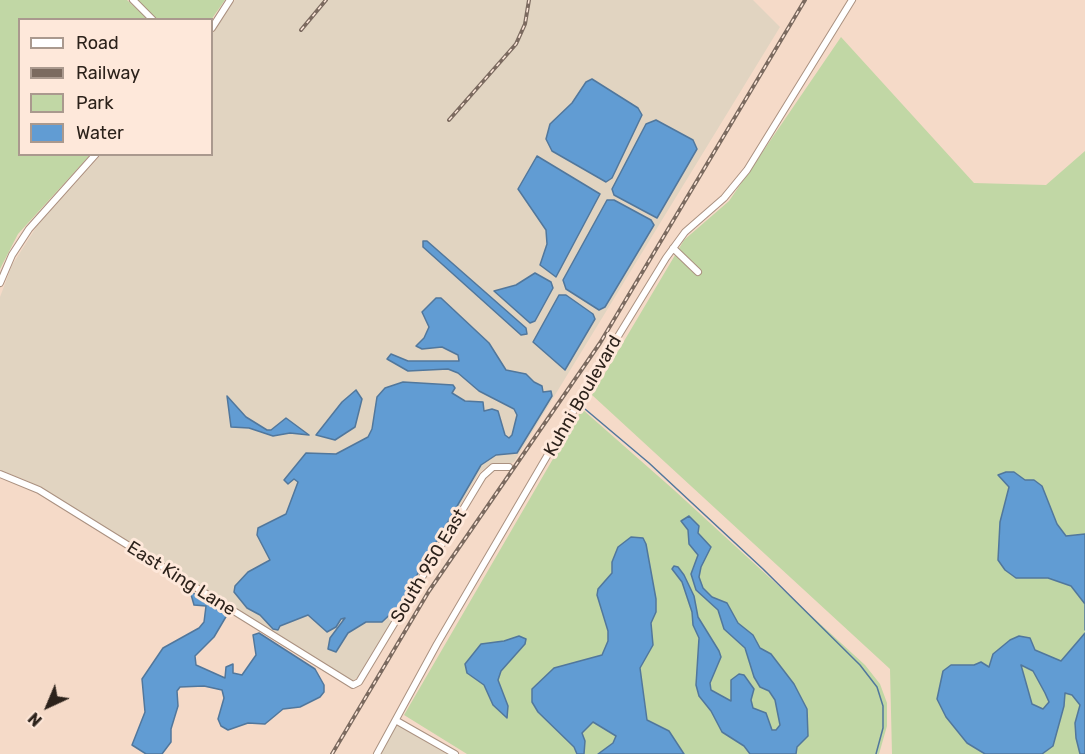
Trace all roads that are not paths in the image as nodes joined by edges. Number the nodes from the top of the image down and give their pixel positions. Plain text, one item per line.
1 (134, 0) edge
2 (230, 0) edge
3 (852, 0) edge
4 (151, 18) edge
5 (213, 26) edge
6 (94, 156) edge
7 (673, 248) junction
8 (698, 272) dead end
9 (0, 283) edge
10 (509, 467) dead end
11 (0, 474) edge
12 (359, 682) joint
13 (397, 722) junction
14 (377, 754) edge
15 (455, 754) edge

1 - 4 street
2 - 5 street
3 - 7 street, Kuhni Boulevard
6 - 9 street
7 - 8 street
7 - 13 street, Kuhni Boulevard
10 - 12 street, South 950 East
11 - 12 street, East King Lane
13 - 14 street, Kuhni Boulevard
13 - 15 street

